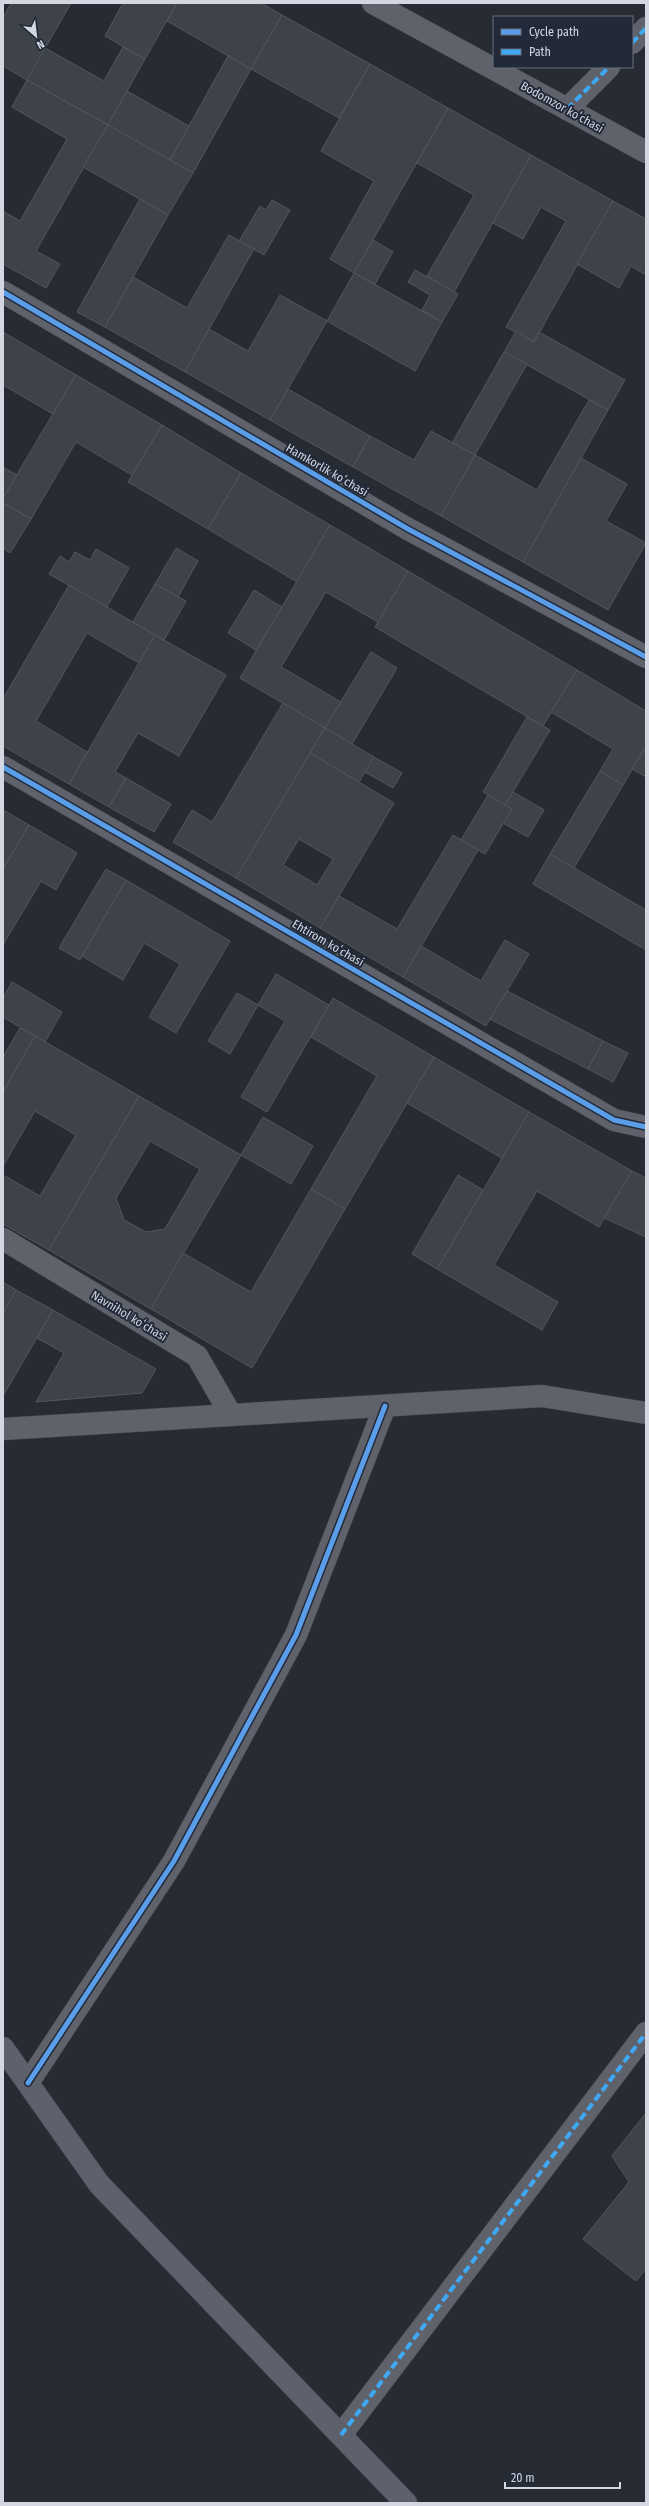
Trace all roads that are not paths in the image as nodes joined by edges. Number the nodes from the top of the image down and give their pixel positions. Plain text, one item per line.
1 (373, 3) edge
2 (646, 28) edge
3 (633, 42) edge
4 (607, 68) edge
5 (567, 109) junction
6 (646, 152) edge
7 (3, 292) edge
8 (646, 657) edge
9 (3, 767) edge
10 (646, 1127) edge
11 (3, 1239) edge
12 (385, 1406) junction
13 (646, 1412) edge
14 (231, 1415) junction
15 (3, 1429) edge
16 (646, 2033) edge
17 (3, 2048) edge
18 (28, 2083) junction
19 (341, 2435) junction
20 (406, 2503) edge

1 - 5 street, Bodomzor koʻchasi
2 - 3 street
4 - 5 street
5 - 6 street, Bodomzor koʻchasi
7 - 8 street, Hamkorlik koʻchasi
9 - 10 street, Ehtirom koʻchasi
11 - 14 street, Navnihol koʻchasi
12 - 13 street
12 - 14 street
12 - 18 street
14 - 15 street
16 - 19 street
17 - 18 main road
18 - 19 main road
19 - 20 main road

